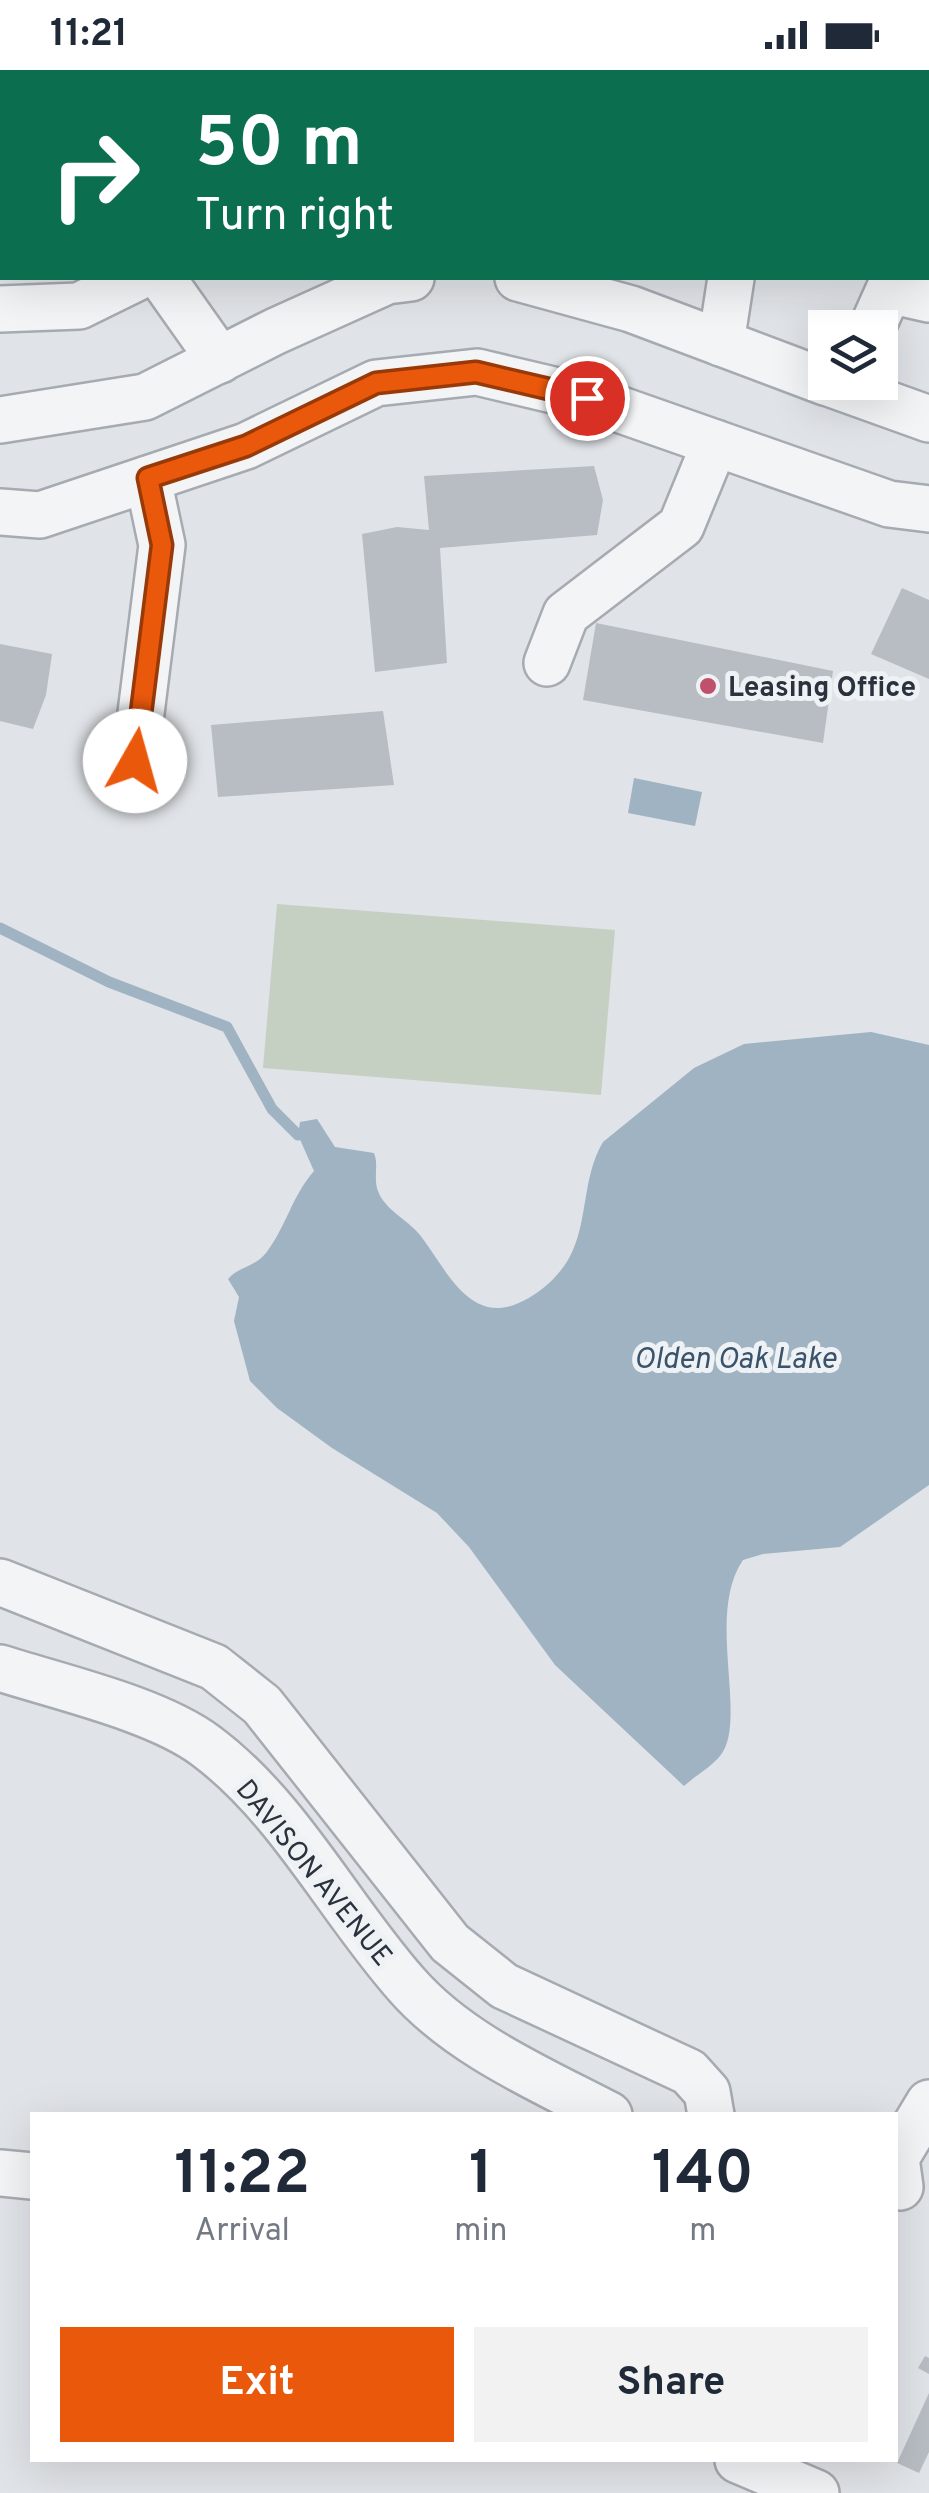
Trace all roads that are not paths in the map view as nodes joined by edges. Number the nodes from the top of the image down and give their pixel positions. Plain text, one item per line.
1 (132, 280) edge
2 (163, 280) edge
3 (395, 280) edge
4 (525, 280) edge
5 (731, 280) edge
6 (929, 300) edge
7 (0, 310) edge
8 (880, 310) edge
9 (721, 343) junction
10 (220, 360) junction
11 (808, 374) edge
12 (879, 400) edge
13 (929, 419) edge
14 (0, 420) edge
15 (715, 443) junction
16 (148, 478) junction
17 (929, 509) edge
18 (0, 512) edge
19 (547, 663) dead end
20 (135, 761) dead end
21 (0, 1582) edge
22 (0, 1668) edge
23 (929, 2102) edge
24 (605, 2112) edge
25 (710, 2112) edge
26 (898, 2155) edge
27 (0, 2173) edge
28 (30, 2176) edge
29 (743, 2462) edge
30 (816, 2493) edge

1 - 7 street
2 - 10 street
3 - 10 street
4 - 9 street
5 - 9 street
6 - 8 street
9 - 11 street
10 - 14 street
12 - 13 street
15 - 16 street
15 - 17 street
15 - 19 street
16 - 18 street
16 - 20 street
21 - 25 street
22 - 24 street, DAVISON AVENUE
23 - 26 street
27 - 28 street
29 - 30 street

